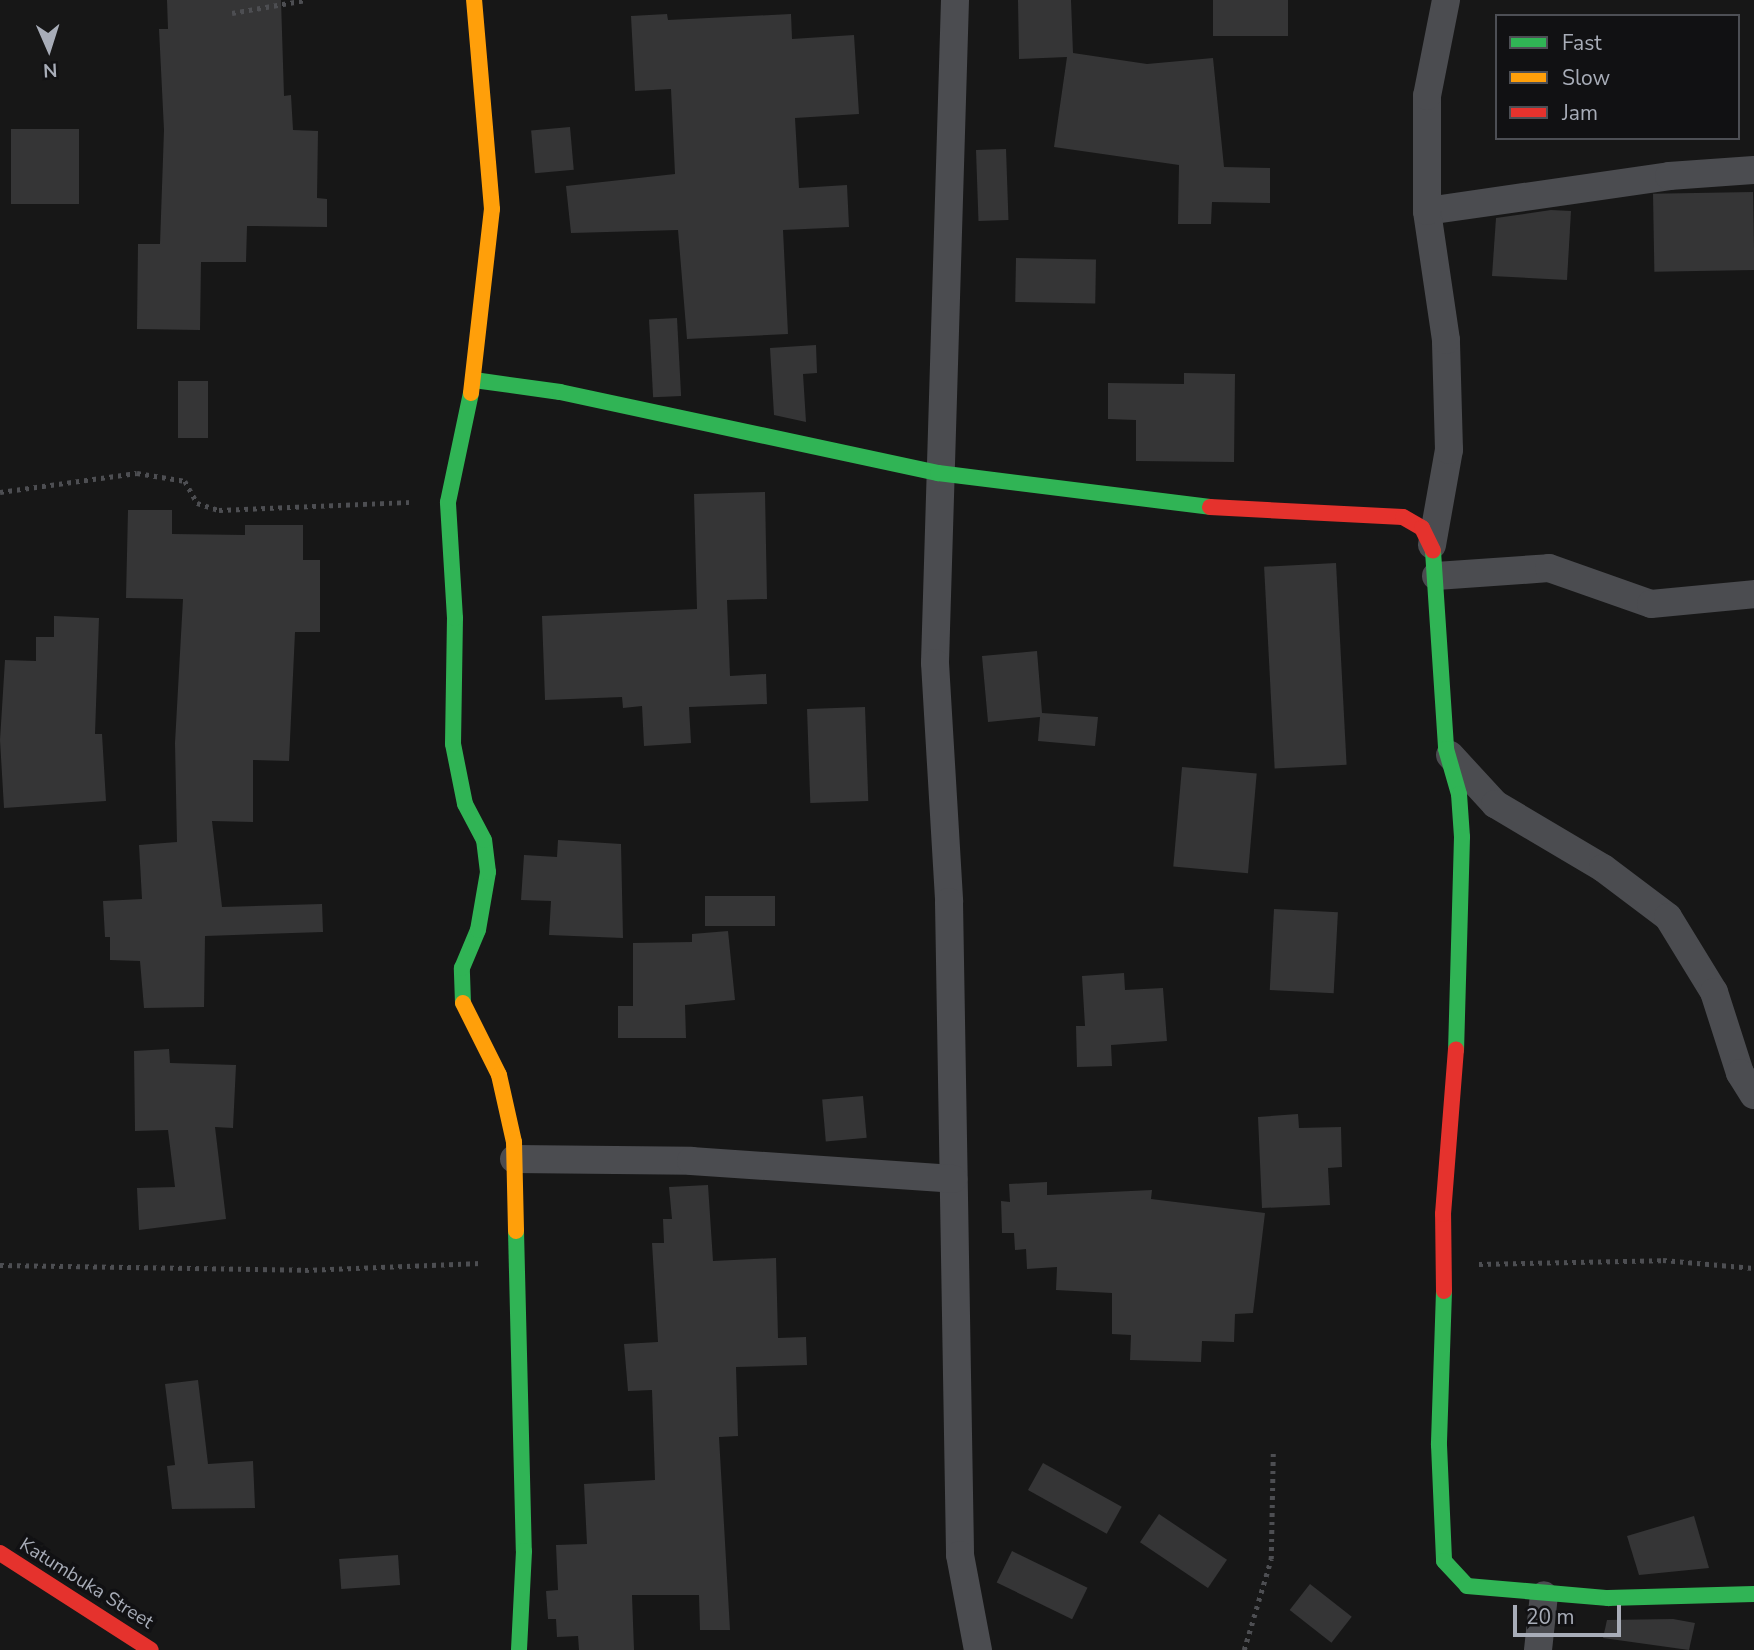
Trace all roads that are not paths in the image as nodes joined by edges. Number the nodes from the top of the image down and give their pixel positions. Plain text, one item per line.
1 (474, 0) edge
2 (955, 0) edge
3 (1446, 0) edge
4 (1754, 170) edge
5 (1427, 211) junction
6 (474, 380) junction
7 (938, 473) junction
8 (1432, 545) junction
9 (1436, 576) junction
10 (1754, 594) edge
11 (1446, 749) junction
12 (1754, 1095) edge
13 (514, 1159) junction
14 (953, 1179) junction
15 (0, 1553) edge
16 (1754, 1594) edge
17 (1544, 1595) junction
18 (151, 1650) edge
19 (519, 1650) edge
20 (978, 1650) edge
21 (1538, 1650) edge

1 - 6 street
2 - 7 street
3 - 5 street
4 - 5 street
5 - 8 street
6 - 7 street
6 - 13 street
7 - 8 street
7 - 14 street
8 - 9 street
9 - 10 street
9 - 11 street
11 - 12 street
11 - 17 street
13 - 14 street
13 - 19 street
14 - 20 street
15 - 18 street, Katumbuka Street
16 - 17 street
17 - 21 street

